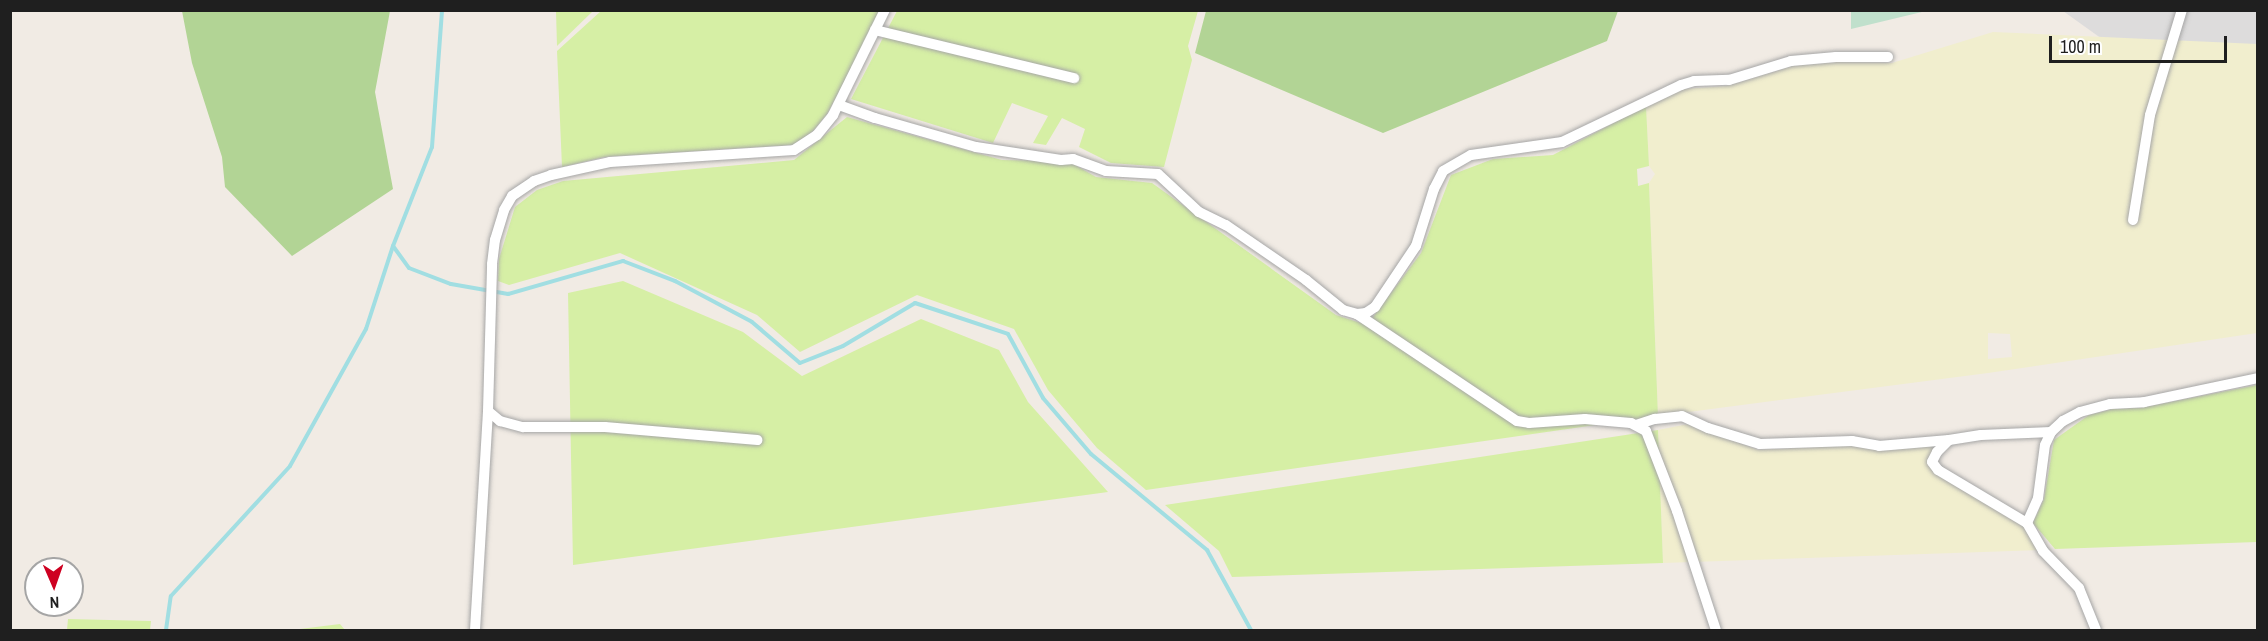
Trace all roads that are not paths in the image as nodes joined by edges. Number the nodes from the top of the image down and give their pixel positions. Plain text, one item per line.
1 (885, 10) edge
2 (2182, 10) edge
3 (875, 30) junction
4 (1888, 57) dead end
5 (1074, 78) dead end
6 (839, 105) junction
7 (2133, 220) dead end
8 (1357, 314) junction
9 (2258, 378) edge
10 (488, 411) junction
11 (1636, 425) junction
12 (2051, 432) junction
13 (757, 440) dead end
14 (1950, 440) junction
15 (2027, 523) junction
16 (475, 630) edge
17 (1716, 630) edge
18 (2096, 630) edge

1 - 3 street
2 - 7 street
3 - 5 street
3 - 6 street
4 - 8 street
6 - 8 street
6 - 10 street
8 - 11 street
9 - 12 street
10 - 13 street
10 - 16 street
11 - 14 street
11 - 17 street
12 - 14 street
12 - 15 street
14 - 15 street
15 - 18 street

